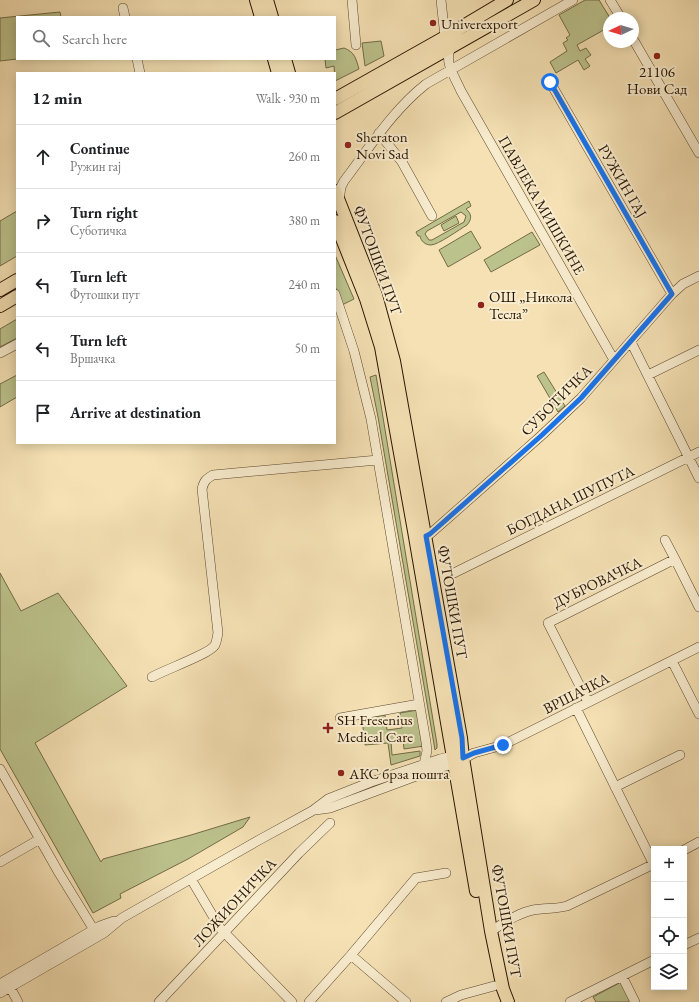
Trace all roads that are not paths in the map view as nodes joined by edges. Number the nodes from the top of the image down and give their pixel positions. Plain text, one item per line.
1 (256, 0) edge
2 (267, 0) edge
3 (352, 0) edge
4 (441, 0) edge
5 (507, 0) edge
6 (534, 0) edge
7 (573, 0) edge
8 (610, 0) edge
9 (617, 12) edge
10 (261, 16) edge
11 (272, 16) edge
12 (445, 37) junction
13 (356, 44) dead end
14 (450, 48) junction
15 (638, 48) edge
16 (433, 58) junction
17 (137, 60) edge
18 (274, 60) edge
19 (285, 60) edge
20 (450, 66) junction
21 (140, 72) edge
22 (278, 72) edge
23 (289, 72) edge
24 (550, 82) dead end
25 (336, 98) edge
26 (336, 112) edge
27 (379, 133) junction
28 (699, 153) edge
29 (339, 182) edge
30 (337, 196) edge
31 (432, 216) dead end
32 (339, 227) edge
33 (699, 276) edge
34 (16, 281) edge
35 (0, 290) edge
36 (672, 294) junction
37 (16, 297) edge
38 (336, 297) edge
39 (0, 306) edge
40 (631, 342) junction
41 (16, 345) edge
42 (699, 350) edge
43 (0, 353) edge
44 (614, 360) junction
45 (648, 375) junction
46 (699, 452) edge
47 (689, 457) junction
48 (378, 460) junction
49 (699, 478) edge
50 (414, 531) junction
51 (426, 536) junction
52 (665, 540) dead end
53 (675, 560) junction
54 (454, 573) dead end
55 (699, 607) edge
56 (699, 648) edge
57 (672, 661) junction
58 (152, 677) dead end
59 (588, 702) junction
60 (419, 704) junction
61 (576, 708) junction
62 (699, 714) edge
63 (340, 718) dead end
64 (680, 755) dead end
65 (457, 759) junction
66 (424, 764) junction
67 (0, 769) edge
68 (615, 787) junction
69 (312, 811) junction
70 (330, 823) dead end
71 (40, 839) junction
72 (699, 842) edge
73 (687, 848) edge
74 (651, 858) edge
75 (0, 862) edge
76 (651, 865) edge
77 (446, 873) dead end
78 (192, 879) junction
79 (122, 918) junction
80 (94, 930) junction
81 (491, 931) junction
82 (224, 932) junction
83 (699, 938) edge
84 (687, 944) edge
85 (351, 955) junction
86 (651, 962) edge
87 (622, 976) junction
88 (3, 982) edge
89 (494, 986) junction
90 (0, 993) edge
91 (18, 1002) edge
92 (159, 1002) edge
93 (292, 1002) edge
94 (309, 1002) edge
95 (406, 1002) edge
96 (446, 1002) edge
97 (499, 1002) edge
98 (508, 1002) edge
99 (570, 1002) edge
100 (635, 1002) edge

1 - 10 main road
2 - 11 main road
3 - 13 street
4 - 12 street
5 - 12 main road
6 - 14 main road
7 - 20 street
8 - 9 street
12 - 25 main road
14 - 16 main road
14 - 20 street, ПАВЛЕКА МИШКИНЕ
15 - 28 street
16 - 20 street
16 - 26 main road
17 - 21 street
18 - 22 main road
19 - 23 main road
20 - 27 street
20 - 44 street, ПАВЛЕКА МИШКИНЕ
24 - 36 street, РУЖИН ГАЈ
27 - 29 street
27 - 31 street
29 - 30 street
30 - 32 main road, ФУТОШКИ ПУТ
32 - 50 main road, ФУТОШКИ ПУТ
32 - 51 main road, ФУТОШКИ ПУТ
33 - 36 street, СУБОТИЧКА
34 - 35 main road
36 - 40 street, СУБОТИЧКА
37 - 39 main road
38 - 48 street
40 - 44 street, СУБОТИЧКА
40 - 45 street
41 - 43 street
42 - 45 street
44 - 51 street, СУБОТИЧКА
45 - 47 street
46 - 47 street, БОГДАНА ШУПУТА
47 - 49 street
47 - 54 street, БОГДАНА ШУПУТА
48 - 58 street
48 - 60 street
50 - 51 street
50 - 65 main road, ФУТОШКИ ПУТ
51 - 65 main road, ФУТОШКИ ПУТ
52 - 53 street
53 - 55 street
53 - 59 street, ДУБРОВАЧКА
56 - 57 street, ВРШАЧКА
57 - 59 street, ВРШАЧКА
57 - 62 street
59 - 61 street, ВРШАЧКА
60 - 63 street
60 - 66 street
61 - 65 street, ВРШАЧКА
61 - 68 street
64 - 68 street
65 - 66 street
65 - 69 street
65 - 81 main road, ФУТОШКИ ПУТ
65 - 89 main road, ФУТОШКИ ПУТ
66 - 69 street
67 - 71 street
68 - 74 street
69 - 78 street
70 - 82 street, ЛОЖИОНИЧКА
71 - 75 street
71 - 80 street
72 - 73 street
76 - 81 street
77 - 85 street
78 - 79 street
78 - 82 street
79 - 80 street
79 - 88 street
80 - 88 street
81 - 98 main road, ФУТОШКИ ПУТ
82 - 92 street, ЛОЖИОНИЧКА
82 - 93 street
83 - 84 street
85 - 94 street
85 - 95 street
86 - 87 street
87 - 99 street
87 - 100 street
88 - 90 street
88 - 91 street
89 - 96 street
89 - 97 main road, ФУТОШКИ ПУТ

